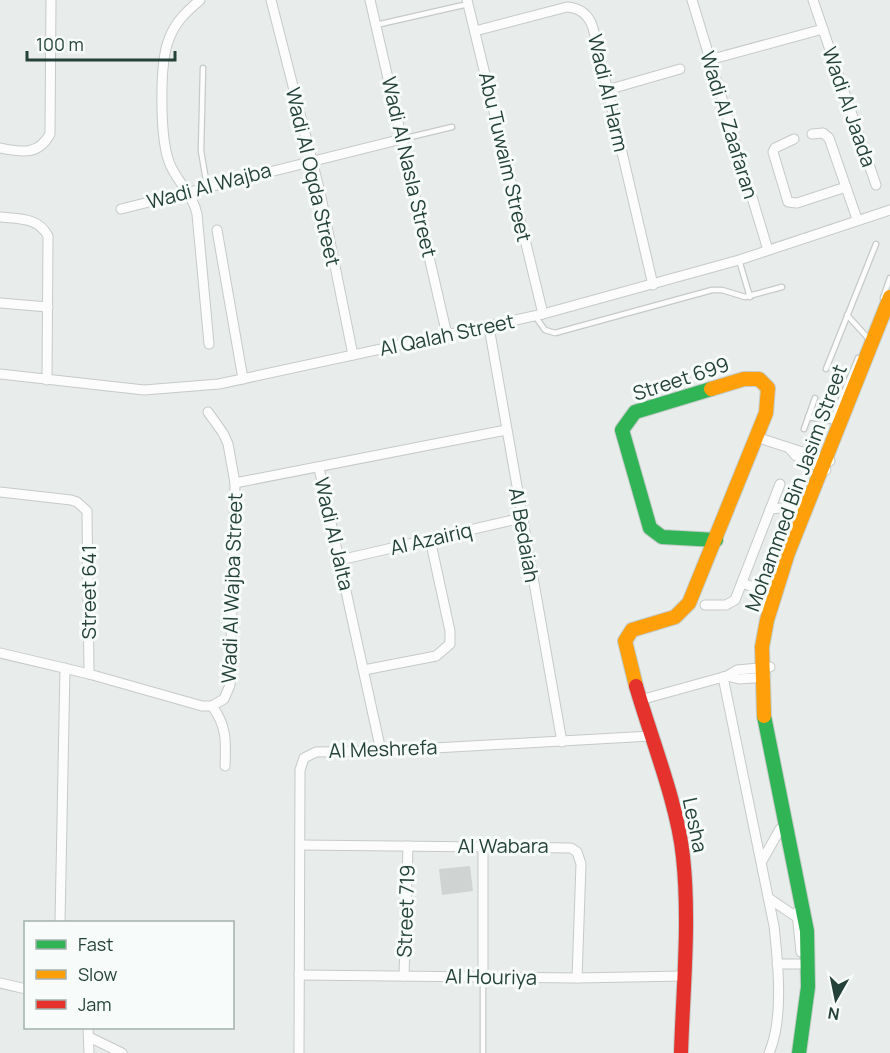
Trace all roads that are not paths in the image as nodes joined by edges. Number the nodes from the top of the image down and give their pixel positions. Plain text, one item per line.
1 (51, 0) edge
2 (200, 0) edge
3 (271, 0) edge
4 (370, 0) edge
5 (692, 0) edge
6 (813, 0) edge
7 (468, 2) edge
8 (376, 25) junction
9 (823, 29) junction
10 (474, 31) junction
11 (709, 60) junction
12 (203, 68) dead end
13 (680, 69) dead end
14 (607, 90) junction
15 (452, 127) dead end
16 (812, 134) dead end
17 (402, 139) junction
18 (794, 139) dead end
19 (0, 148) edge
20 (311, 160) junction
21 (876, 185) dead end
22 (207, 186) junction
23 (846, 187) junction
24 (187, 192) junction
25 (121, 209) dead end
26 (888, 214) edge
27 (0, 217) edge
28 (857, 219) junction
29 (217, 230) dead end
30 (876, 244) dead end
31 (768, 250) junction
32 (739, 260) junction
33 (890, 278) edge
34 (652, 285) junction
35 (782, 287) dead end
36 (750, 297) junction
37 (890, 297) edge
38 (0, 303) edge
39 (48, 307) junction
40 (890, 314) edge
41 (538, 315) junction
42 (847, 315) junction
43 (489, 327) junction
44 (447, 335) junction
45 (867, 337) junction
46 (209, 344) dead end
47 (353, 356) junction
48 (826, 369) dead end
49 (0, 374) edge
50 (243, 379) junction
51 (47, 380) junction
52 (815, 398) dead end
53 (208, 412) dead end
54 (808, 417) junction
55 (836, 422) junction
56 (804, 429) dead end
57 (506, 430) junction
58 (756, 437) junction
59 (826, 465) junction
60 (319, 468) junction
61 (235, 483) junction
62 (780, 484) dead end
63 (0, 492) edge
64 (805, 502) junction
65 (770, 509) junction
66 (521, 518) junction
67 (430, 539) junction
68 (716, 540) junction
69 (340, 560) junction
70 (741, 583) junction
71 (768, 592) junction
72 (705, 605) dead end
73 (764, 636) junction
74 (0, 653) edge
75 (65, 668) junction
76 (364, 670) junction
77 (766, 672) junction
78 (89, 674) junction
79 (725, 676) junction
80 (640, 700) junction
81 (212, 706) junction
82 (762, 710) junction
83 (651, 736) junction
84 (562, 742) junction
85 (381, 751) junction
86 (225, 766) dead end
87 (780, 829) junction
88 (300, 845) junction
89 (408, 846) junction
90 (483, 846) junction
91 (762, 861) junction
92 (770, 899) junction
93 (798, 918) junction
94 (60, 921) edge
95 (777, 964) junction
96 (802, 964) junction
97 (299, 975) junction
98 (404, 976) junction
99 (683, 976) junction
100 (483, 977) junction
101 (577, 978) junction
102 (0, 983) edge
103 (24, 989) edge
104 (89, 1032) edge
105 (802, 1051) edge
106 (89, 1053) edge
107 (122, 1053) edge
108 (299, 1053) edge
109 (483, 1053) edge
110 (681, 1053) edge
111 (769, 1053) edge

1 - 19 street
2 - 24 street
3 - 20 street, Wadi Al Oqda Street
4 - 8 street, Wadi Al Nasla Street
5 - 11 street, Wadi Al Zaafaran
6 - 9 street, Wadi Al Jaada
7 - 8 lane
7 - 10 street, Abu Tuwaim Street
8 - 17 street, Wadi Al Nasla Street
9 - 11 street, Wadi Al Jaada
9 - 21 street, Wadi Al Jaada
10 - 14 street, Wadi Al Harm
10 - 41 street, Abu Tuwaim Street
11 - 31 street, Wadi Al Zaafaran
12 - 22 lane
13 - 14 street
14 - 34 street, Wadi Al Harm
15 - 17 lane
16 - 23 street
17 - 20 street, Wadi Al Wajba
17 - 44 street, Wadi Al Nasla Street
18 - 23 street
20 - 22 street, Wadi Al Wajba
20 - 47 street, Wadi Al Oqda Street
22 - 24 street, Wadi Al Wajba
23 - 28 street
24 - 25 street, Wadi Al Wajba
24 - 46 street
26 - 28 street, Al Qalah Street
27 - 39 street
28 - 31 street, Al Qalah Street
29 - 50 street
30 - 42 lane
31 - 32 street, Al Qalah Street
32 - 34 street, Al Qalah Street
32 - 36 lane
33 - 45 lane
34 - 41 street, Al Qalah Street
35 - 36 lane
36 - 41 lane
37 - 55 street, Mohammed Bin Jasim Street
38 - 39 street
39 - 51 street
40 - 59 street, Mohammed Bin Jasim Street
41 - 43 street, Al Qalah Street
42 - 45 lane
42 - 48 lane
43 - 44 street, Al Qalah Street
43 - 57 street, Al Bedaiah
44 - 47 street, Al Qalah Street
45 - 55 lane
47 - 50 street, Al Qalah Street
49 - 51 street, Al Qalah Street
50 - 51 street, Al Qalah Street
52 - 54 lane
53 - 61 street, Wadi Al Wajba Street
54 - 55 lane
54 - 56 lane
55 - 59 street, Mohammed Bin Jasim Street
57 - 60 street, Wadi Al Jalta
57 - 66 street, Al Bedaiah
58 - 59 street
58 - 68 street, Street 699
58 - 68 street, Street 699
59 - 64 street, Mohammed Bin Jasim Street
59 - 77 street, Mohammed Bin Jasim Street
60 - 61 street
60 - 69 street, Wadi Al Jalta
61 - 81 street, Wadi Al Wajba Street
62 - 65 street
63 - 78 street, Street 641
64 - 65 street
64 - 71 street
64 - 73 street, Mohammed Bin Jasim Street
65 - 70 street
66 - 67 street, Al Azairiq
66 - 84 street, Al Bedaiah
67 - 69 street, Al Azairiq
67 - 76 street
68 - 80 street, Street 699
69 - 76 street, Wadi Al Jalta
70 - 71 street
70 - 72 street
71 - 73 street
73 - 77 street, Mohammed Bin Jasim Street
74 - 75 street
75 - 78 street
75 - 94 street
76 - 85 street, Wadi Al Jalta
77 - 79 street
77 - 82 street, Mohammed Bin Jasim Street
77 - 105 street, Mohammed Bin Jasim Street
78 - 81 street, Wadi Al Wajba Street
79 - 80 street
79 - 91 street
80 - 83 street, Lesha
81 - 86 street
82 - 87 street
82 - 105 street, Mohammed Bin Jasim Street
83 - 84 street, Al Meshrefa
83 - 99 street, Lesha
84 - 85 street, Al Meshrefa
85 - 88 street, Al Meshrefa
87 - 91 street
87 - 93 street
88 - 89 street, Al Wabara
88 - 97 street, Al Meshrefa
89 - 90 street, Al Wabara
89 - 98 street, Street 719
90 - 100 street
90 - 101 street, Al Wabara
91 - 92 street
92 - 93 street
92 - 95 street
93 - 96 street
95 - 96 street
95 - 111 street
96 - 105 street
97 - 98 street, Al Houriya
97 - 108 street, Al Meshrefa
98 - 100 street, Al Houriya
99 - 101 street, Al Houriya
99 - 110 street, Lesha
100 - 101 street, Al Houriya
100 - 109 lane
102 - 103 street
104 - 106 street
104 - 107 street

